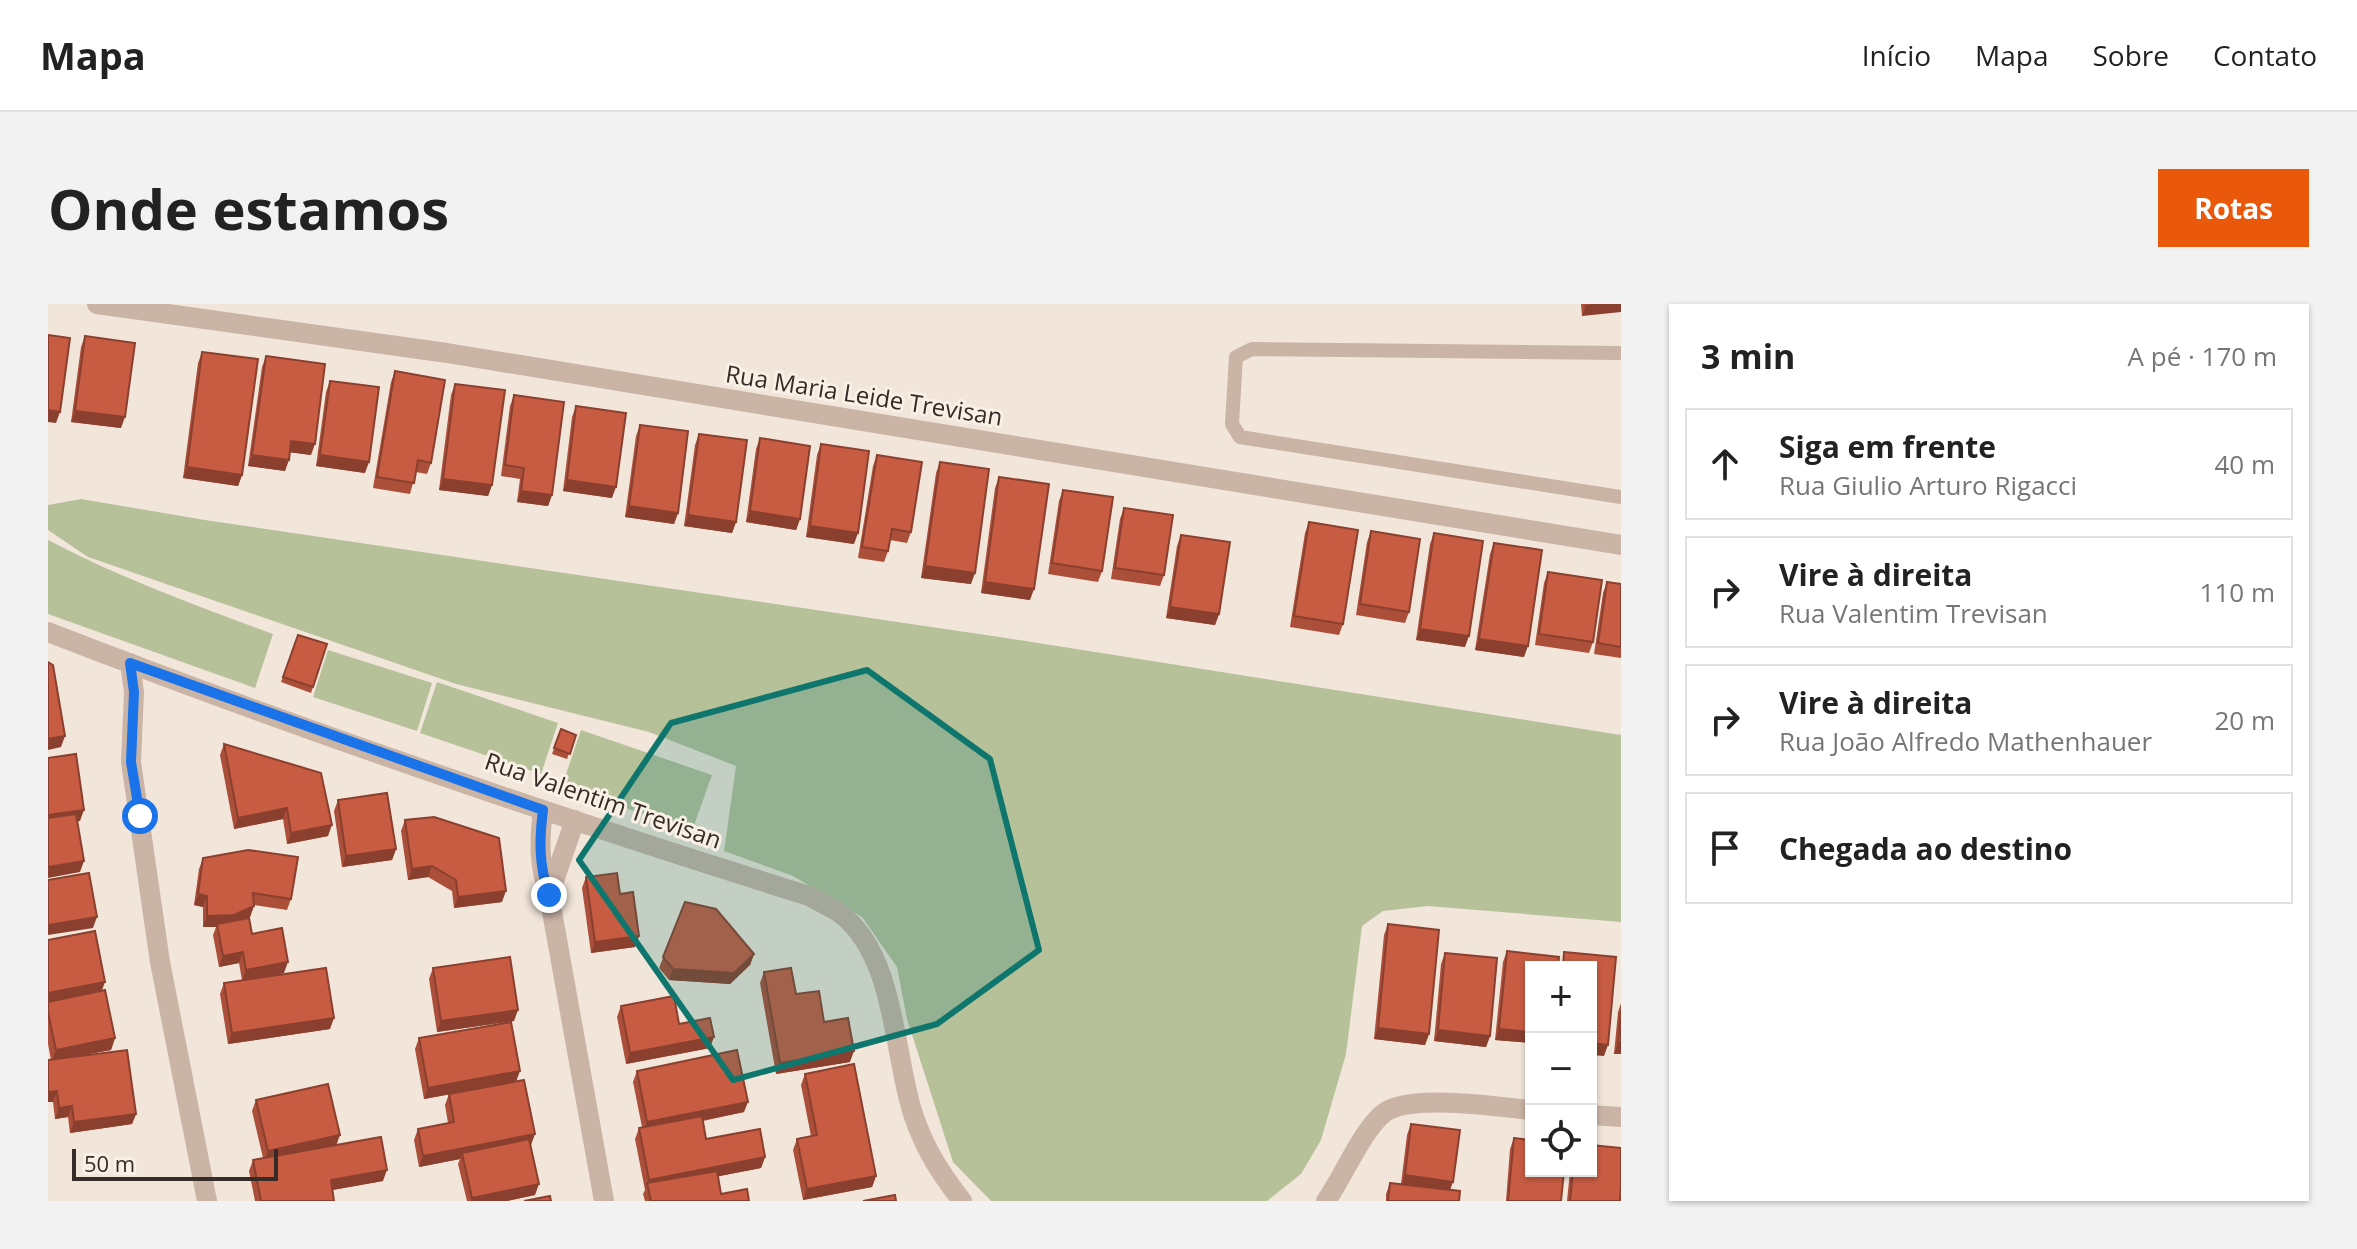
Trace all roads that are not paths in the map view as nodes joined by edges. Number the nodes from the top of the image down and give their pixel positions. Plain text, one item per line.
1 (97, 304) edge
2 (1621, 353) edge
3 (1621, 497) edge
4 (1621, 545) edge
5 (48, 632) edge
6 (130, 663) junction
7 (543, 810) junction
8 (575, 820) junction
9 (549, 895) junction
10 (1525, 1110) edge
11 (1597, 1115) edge
12 (1621, 1117) edge
13 (207, 1201) edge
14 (604, 1201) edge
15 (962, 1201) edge
16 (1326, 1201) edge

1 - 4 street, Rua Maria Leide Trevisan
2 - 3 lane
5 - 6 street, Rua Valentim Trevisan
6 - 7 street, Rua Valentim Trevisan
6 - 13 street
7 - 8 street, Rua Valentim Trevisan
7 - 9 street
8 - 9 street
8 - 15 street, Rua Valentim Trevisan
9 - 14 street
10 - 16 street
11 - 12 street

